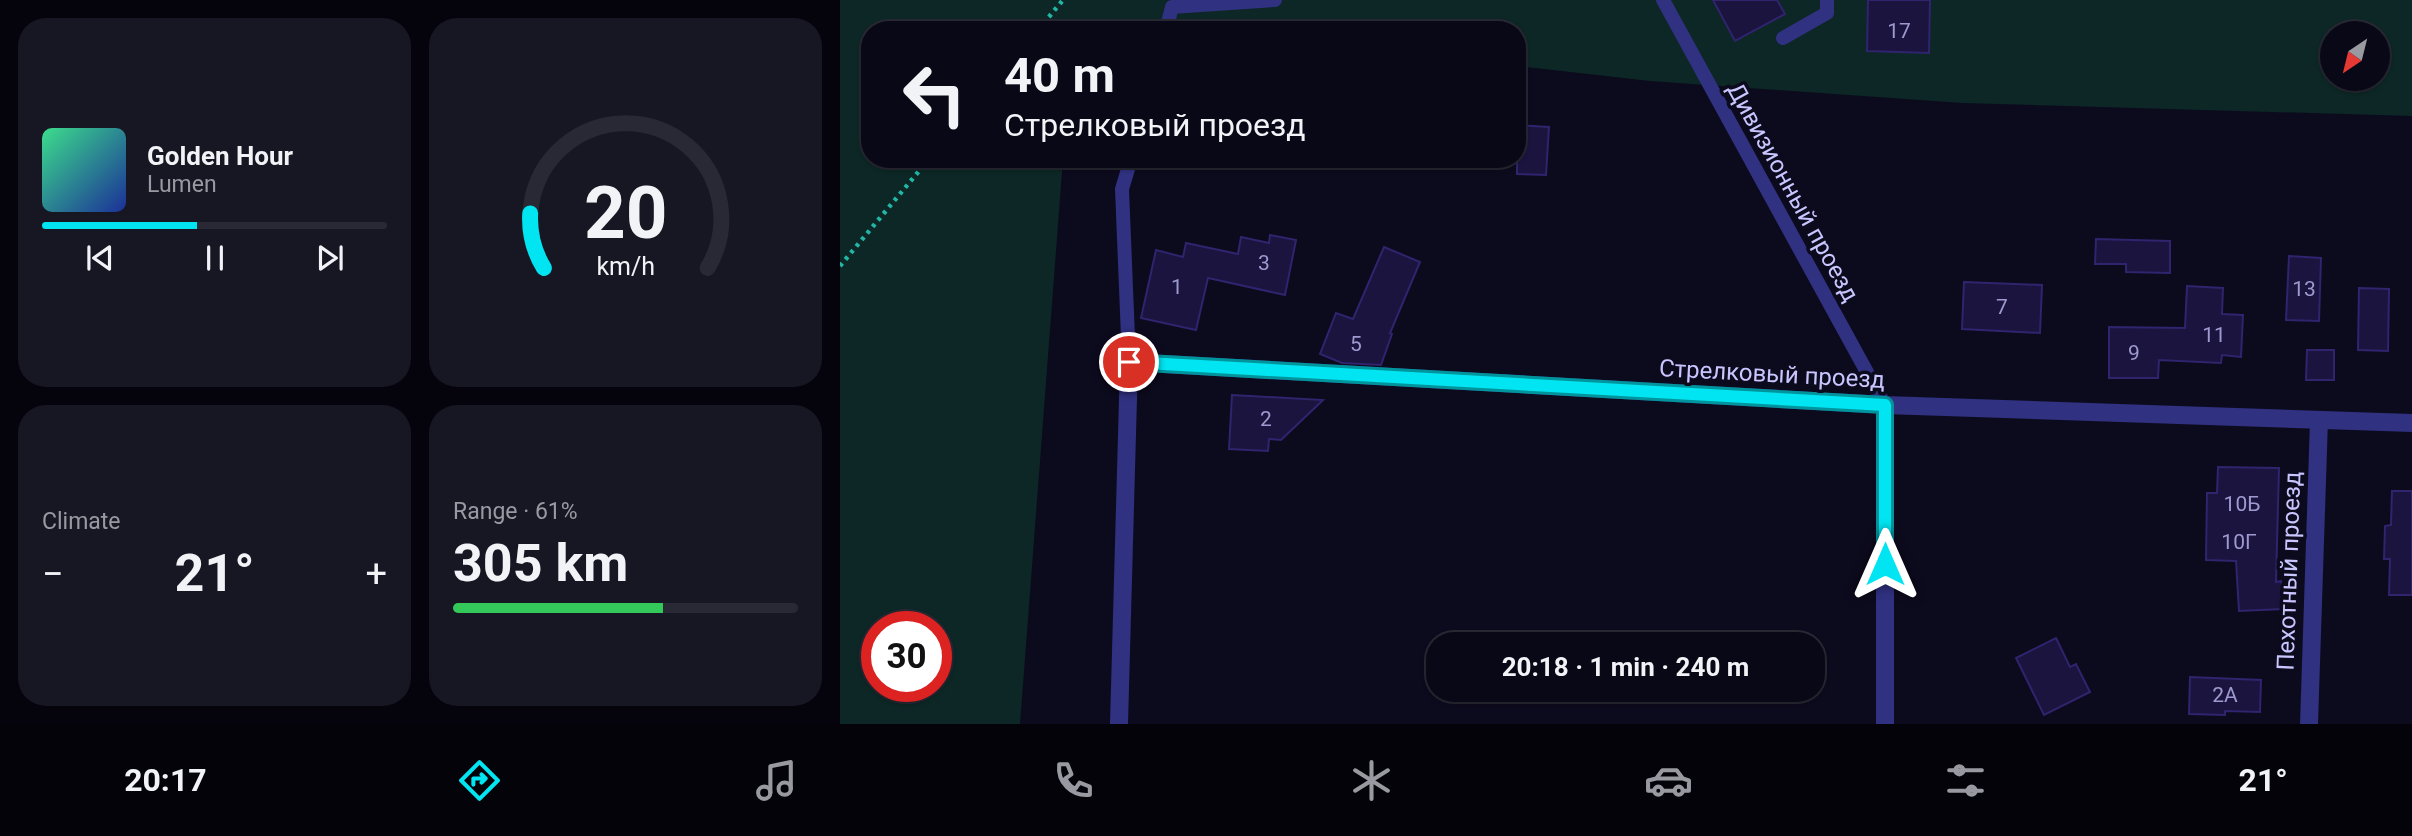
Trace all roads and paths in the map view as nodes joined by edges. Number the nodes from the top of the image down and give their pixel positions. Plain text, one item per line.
1 (1063, 0) edge
2 (1275, 0) edge
3 (1663, 0) edge
4 (1827, 0) edge
5 (1046, 21) edge
6 (1168, 21) edge
7 (1783, 38) dead end
8 (922, 168) edge
9 (1128, 168) edge
10 (840, 266) edge
11 (1129, 362) junction
12 (1885, 405) junction
13 (2319, 420) junction
14 (2412, 423) edge
15 (1119, 724) edge
16 (1885, 724) edge
17 (2309, 724) edge

1 - 5 path
2 - 6 lane
3 - 12 lane, Дивизионный проезд
4 - 7 lane
8 - 10 path
9 - 11 lane
11 - 12 street, Стрелковый проезд
11 - 15 street
12 - 13 street, Стрелковый проезд
12 - 16 street
13 - 14 street, Стрелковый проезд
13 - 17 street, Пехотный проезд

